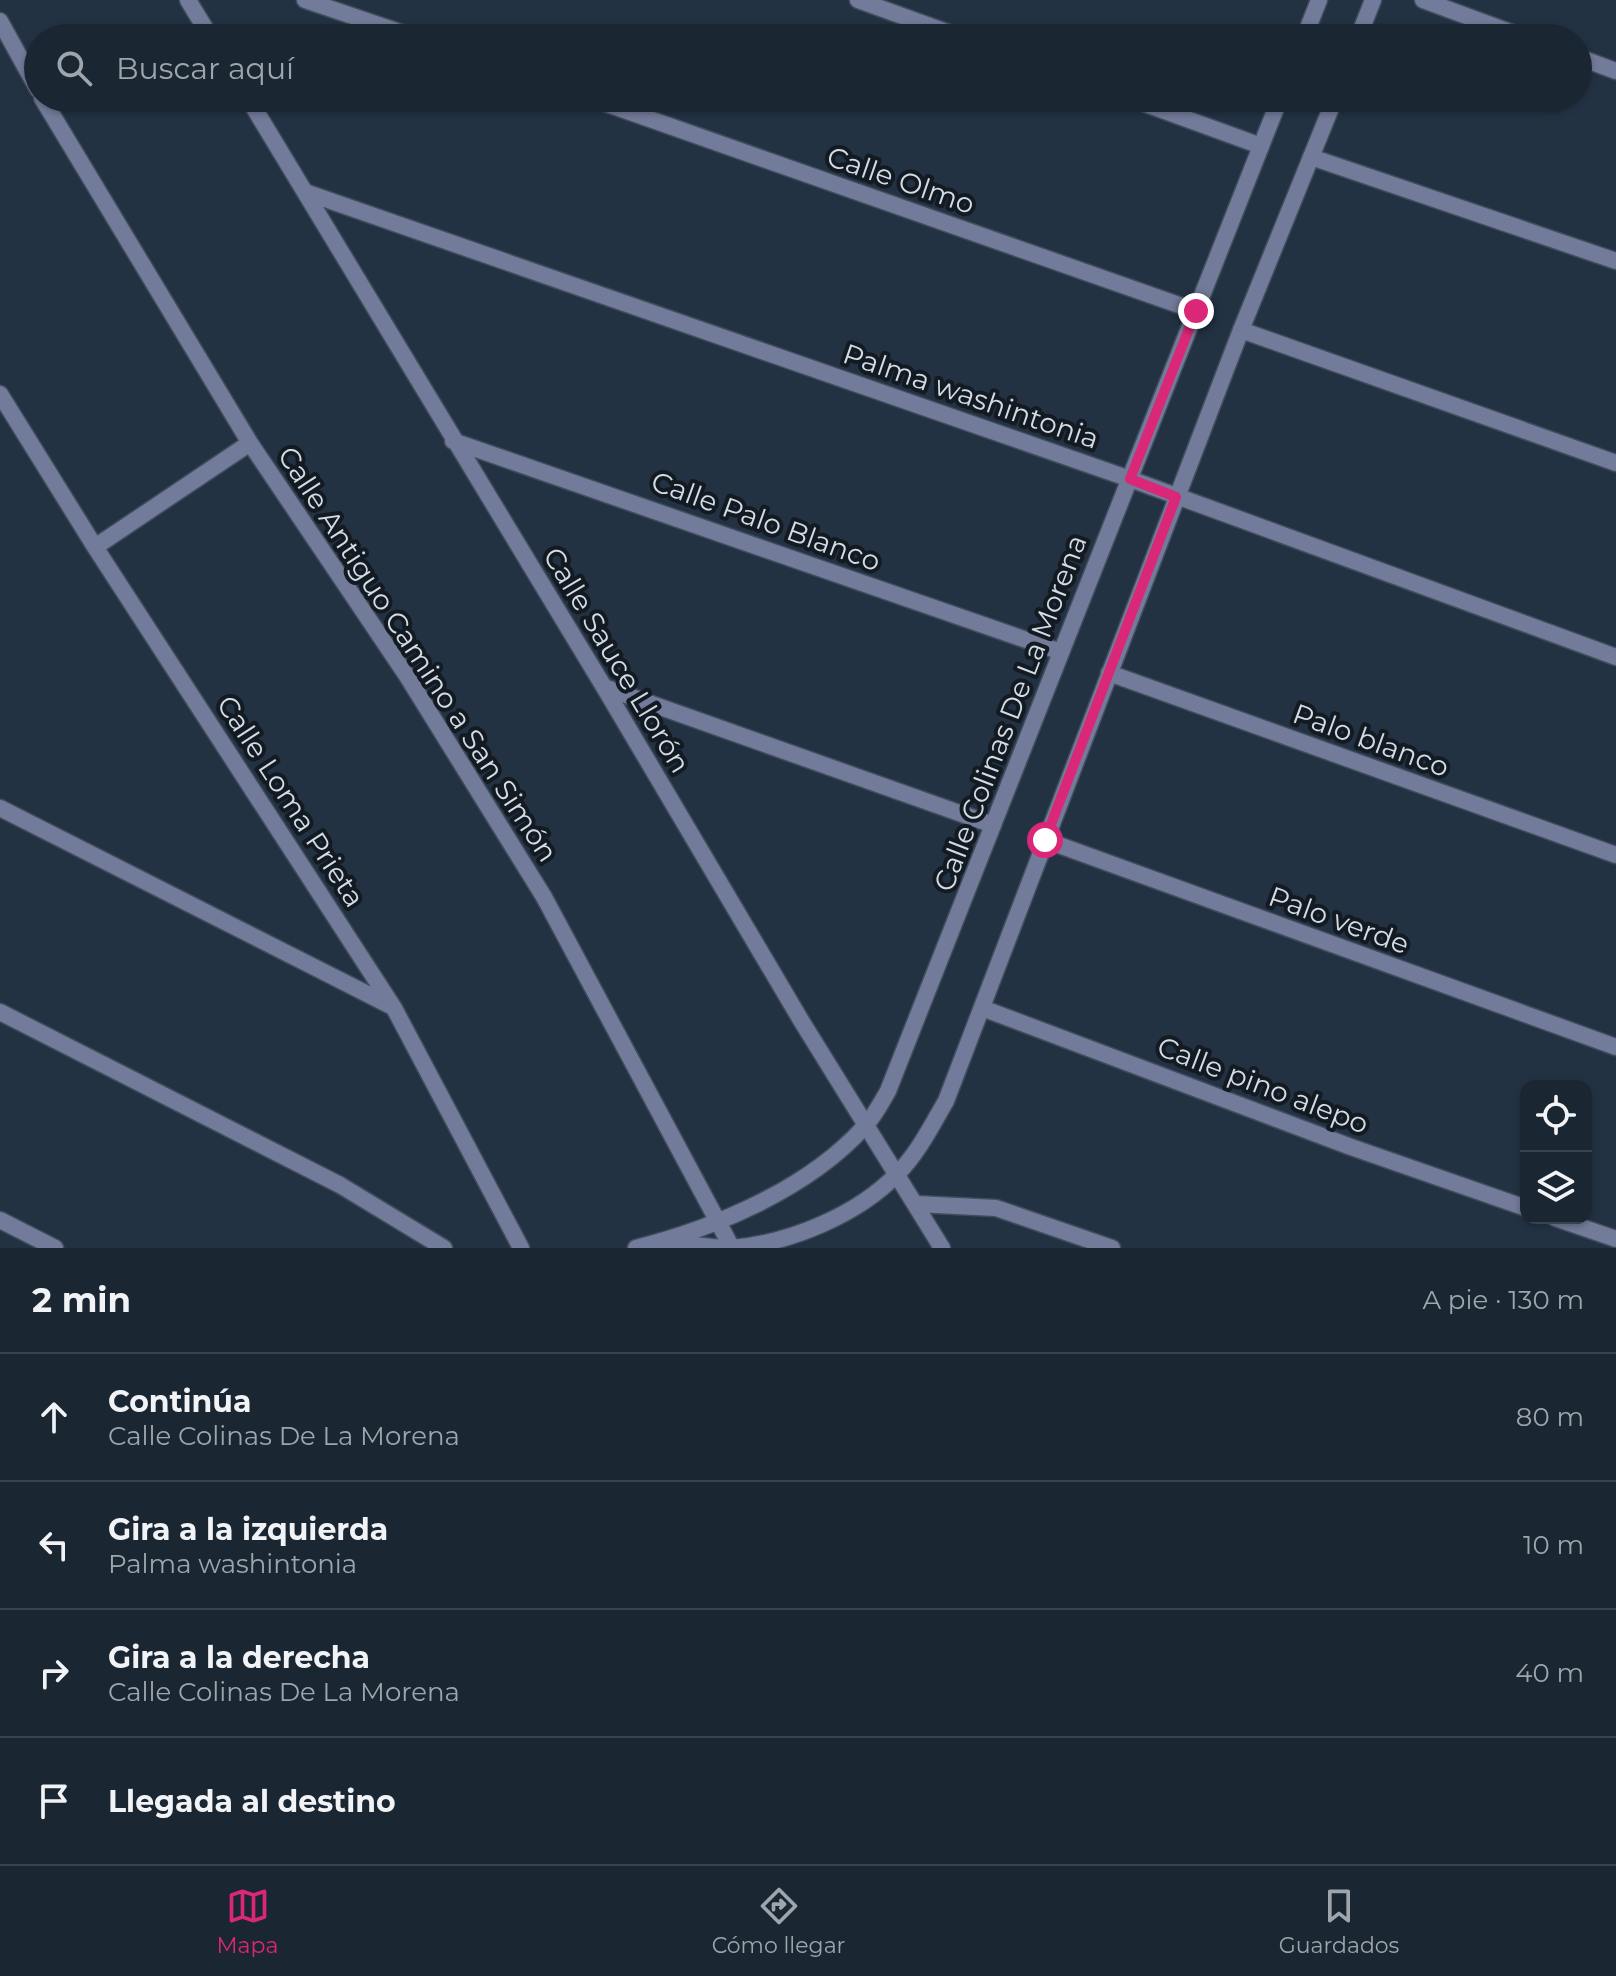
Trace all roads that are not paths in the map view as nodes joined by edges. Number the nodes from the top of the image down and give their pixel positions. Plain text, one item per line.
1 (188, 0) edge
2 (305, 0) edge
3 (858, 0) edge
4 (1319, 0) edge
5 (1373, 0) edge
6 (1423, 0) edge
7 (0, 21) edge
8 (203, 24) edge
9 (376, 24) edge
10 (924, 24) edge
11 (1310, 24) edge
12 (1364, 24) edge
13 (1488, 24) edge
14 (1592, 62) edge
15 (24, 65) edge
16 (1616, 71) edge
17 (50, 112) edge
18 (256, 112) edge
19 (630, 112) edge
20 (1168, 112) edge
21 (1274, 112) edge
22 (1329, 112) edge
23 (1261, 146) junction
24 (1311, 157) junction
25 (305, 192) junction
26 (1616, 261) edge
27 (1196, 311) junction
28 (1241, 330) junction
29 (0, 394) edge
30 (453, 441) junction
31 (250, 443) junction
32 (1616, 463) edge
33 (1130, 479) junction
34 (1176, 497) junction
35 (95, 547) junction
36 (1061, 652) junction
37 (1616, 657) edge
38 (1109, 673) junction
39 (604, 687) junction
40 (0, 808) edge
41 (993, 825) junction
42 (1045, 840) junction
43 (1616, 855) edge
44 (394, 1008) junction
45 (982, 1008) junction
46 (0, 1012) edge
47 (1616, 1047) edge
48 (865, 1126) junction
49 (898, 1173) junction
50 (917, 1204) junction
51 (1520, 1206) edge
52 (0, 1220) edge
53 (718, 1220) junction
54 (1572, 1224) edge
55 (1616, 1239) edge
56 (665, 1241) junction
57 (55, 1248) edge
58 (444, 1248) edge
59 (521, 1248) edge
60 (636, 1248) edge
61 (732, 1248) edge
62 (942, 1248) edge
63 (1112, 1248) edge

1 - 8 street
2 - 9 street
3 - 10 street
4 - 11 street
5 - 12 street
6 - 13 street
7 - 15 street
14 - 16 street
17 - 31 street, Calle Antiguo Camino a San Simón
18 - 25 street, Calle Sauce Llorón
19 - 27 street, Calle Olmo
20 - 23 street
21 - 23 street, Calle Colinas De La Morena
22 - 24 street, Calle Colinas De La Morena
23 - 27 street, Calle Colinas De La Morena
24 - 26 street
24 - 28 street, Calle Colinas De La Morena
25 - 30 street, Calle Sauce Llorón
25 - 33 street, Palma washintonia
27 - 33 street, Calle Colinas De La Morena
28 - 32 street
28 - 34 street, Calle Colinas De La Morena
29 - 35 street, Calle Loma Prieta
30 - 36 street, Calle Palo Blanco
30 - 39 street, Calle Sauce Llorón
31 - 35 street
31 - 53 street, Calle Antiguo Camino a San Simón
33 - 34 street, Palma washintonia
33 - 36 street, Calle Colinas De La Morena
34 - 37 street, Palma washintonia
34 - 38 street, Calle Colinas De La Morena
35 - 44 street, Calle Loma Prieta
36 - 41 street, Calle Colinas De La Morena
38 - 42 street, Calle Colinas De La Morena
38 - 43 street, Palo blanco
39 - 41 street
39 - 48 street, Calle Sauce Llorón
40 - 44 street
41 - 48 street, Calle Colinas De La Morena
42 - 45 street, Calle Colinas De La Morena
42 - 47 street, Palo verde
44 - 59 street, Calle Loma Prieta
45 - 49 street, Calle Colinas De La Morena
45 - 51 street, Calle pino alepo
46 - 58 street
48 - 49 street, Calle Sauce Llorón
48 - 53 street, Calle Colinas De La Morena
49 - 50 street, Calle Sauce Llorón
49 - 61 street, Calle Colinas De La Morena
50 - 62 street, Calle Sauce Llorón
50 - 63 street
52 - 57 street
53 - 56 street, Calle Colinas De La Morena
53 - 61 street, Calle Antiguo Camino a San Simón
54 - 55 street
56 - 60 street, Calle Colinas De La Morena
56 - 61 street, Calle Colinas De La Morena

